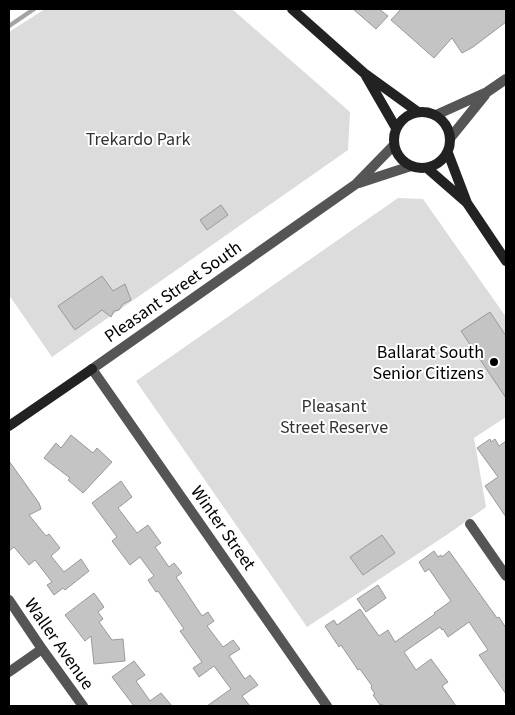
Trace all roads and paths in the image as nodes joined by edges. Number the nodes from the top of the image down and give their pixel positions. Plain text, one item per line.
1 (292, 9) edge
2 (364, 72) junction
3 (506, 79) edge
4 (487, 92) junction
5 (418, 112) junction
6 (436, 115) junction
7 (396, 128) junction
8 (451, 137) junction
9 (394, 145) junction
10 (448, 153) junction
11 (411, 166) junction
12 (427, 168) junction
13 (356, 184) junction
14 (466, 203) junction
15 (506, 261) edge
16 (92, 369) junction
17 (9, 426) edge
18 (470, 524) dead end
19 (506, 576) edge
20 (9, 600) edge
21 (42, 649) junction
22 (9, 672) edge
23 (83, 706) edge
24 (327, 706) edge

1 - 2 main road
2 - 5 main road
2 - 7 main road
3 - 4 street
4 - 6 street
4 - 8 street
5 - 6 main road
5 - 7 main road
6 - 8 main road
7 - 9 main road
8 - 10 main road
9 - 11 main road
9 - 13 street, Pleasant Street South
10 - 12 main road
10 - 14 main road
11 - 12 main road
11 - 13 street, Pleasant Street South
12 - 14 main road
13 - 16 street, Pleasant Street South
14 - 15 main road
16 - 17 main road, Pleasant Street South
16 - 24 street, Winter Street
18 - 19 street
20 - 21 street, Waller Avenue
21 - 22 street
21 - 23 street, Waller Avenue

